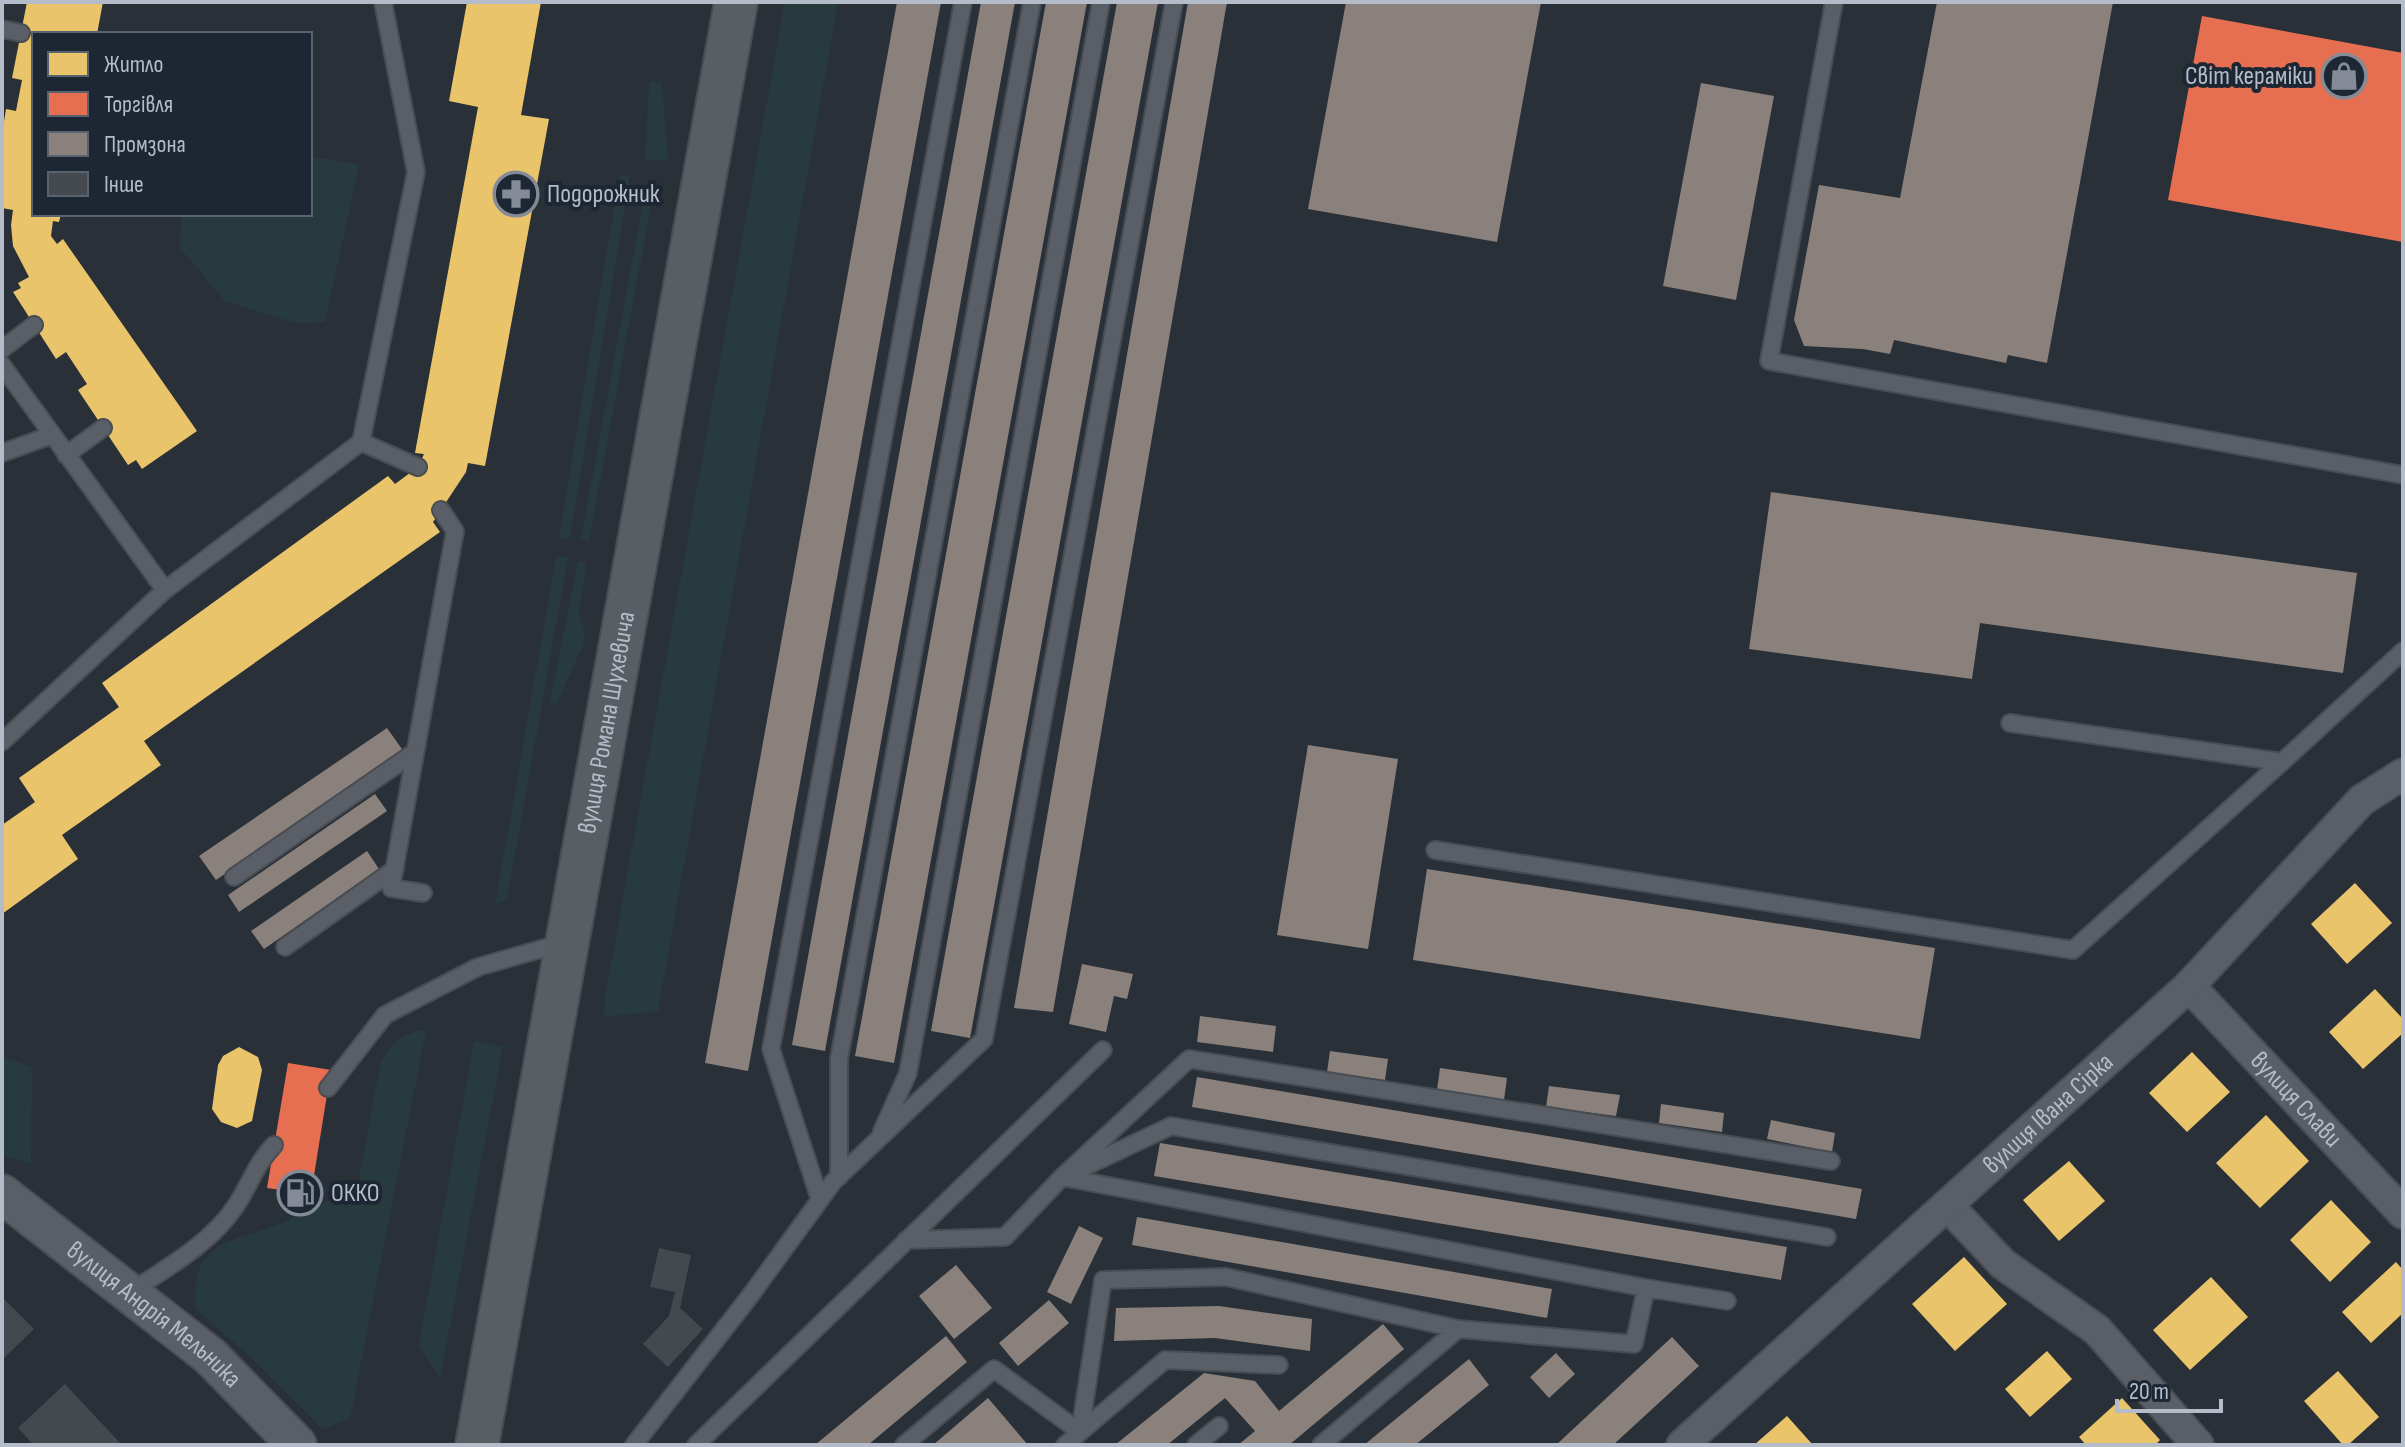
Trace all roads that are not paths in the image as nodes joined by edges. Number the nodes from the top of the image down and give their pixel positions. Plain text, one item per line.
1 (383, 2) edge
2 (736, 2) edge
3 (963, 2) edge
4 (1032, 2) edge
5 (1101, 2) edge
6 (1174, 2) edge
7 (1834, 2) edge
8 (2, 29) edge
9 (21, 33) dead end
10 (34, 325) dead end
11 (2, 349) edge
12 (2, 365) edge
13 (9, 383) edge
14 (103, 428) dead end
15 (52, 435) junction
16 (361, 442) junction
17 (2, 453) edge
18 (66, 455) junction
19 (418, 467) dead end
20 (2403, 475) edge
21 (441, 510) dead end
22 (165, 590) junction
23 (2403, 651) edge
24 (2010, 723) dead end
25 (2, 742) edge
26 (415, 752) junction
27 (2282, 762) junction
28 (2403, 774) edge
29 (1435, 850) dead end
30 (395, 869) junction
31 (234, 877) dead end
32 (423, 893) dead end
33 (568, 941) junction
34 (285, 947) dead end
35 (2189, 986) junction
36 (1103, 1050) dead end
37 (328, 1088) dead end
38 (878, 1139) junction
39 (274, 1145) dead end
40 (1831, 1161) dead end
41 (839, 1177) junction
42 (1062, 1177) junction
43 (2, 1194) edge
44 (820, 1200) junction
45 (1947, 1205) junction
46 (2403, 1213) edge
47 (1827, 1237) dead end
48 (906, 1240) junction
49 (1646, 1288) junction
50 (129, 1292) junction
51 (1727, 1301) dead end
52 (1458, 1329) junction
53 (1279, 1365) dead end
54 (1219, 1426) dead end
55 (1080, 1432) junction
56 (297, 1445) edge
57 (477, 1445) edge
58 (634, 1445) edge
59 (696, 1445) edge
60 (904, 1445) edge
61 (1065, 1445) edge
62 (1196, 1445) edge
63 (1321, 1445) edge
64 (1682, 1445) edge
65 (2198, 1445) edge

1 - 16 lane
2 - 33 main road, вулиця Романа Шухевича
3 - 44 lane
4 - 41 lane
5 - 38 lane
6 - 38 lane
7 - 20 lane
8 - 9 lane
10 - 11 lane
12 - 13 lane
13 - 15 lane
14 - 18 lane
15 - 17 lane
15 - 18 lane
16 - 19 lane
16 - 22 lane
18 - 22 lane
21 - 26 lane
22 - 25 lane
23 - 27 lane
24 - 27 lane
26 - 30 lane
26 - 31 lane
27 - 29 lane
28 - 35 street, вулиця Івана Сірка
30 - 32 lane
30 - 34 lane
33 - 37 lane
33 - 57 main road, вулиця Романа Шухевича
35 - 45 street, вулиця Івана Сірка
35 - 46 street, вулиця Слави
36 - 48 lane
38 - 41 lane
39 - 50 lane
40 - 42 lane
41 - 44 lane
42 - 47 lane
42 - 48 lane
42 - 49 lane
43 - 50 street, вулиця Андрія Мельника
44 - 58 lane
45 - 64 street, вулиця Івана Сірка
45 - 65 street
48 - 59 lane
49 - 51 lane
49 - 52 lane
50 - 56 street, вулиця Андрія Мельника
52 - 55 lane
52 - 63 lane
53 - 55 lane
54 - 62 lane
55 - 60 lane
55 - 61 lane

